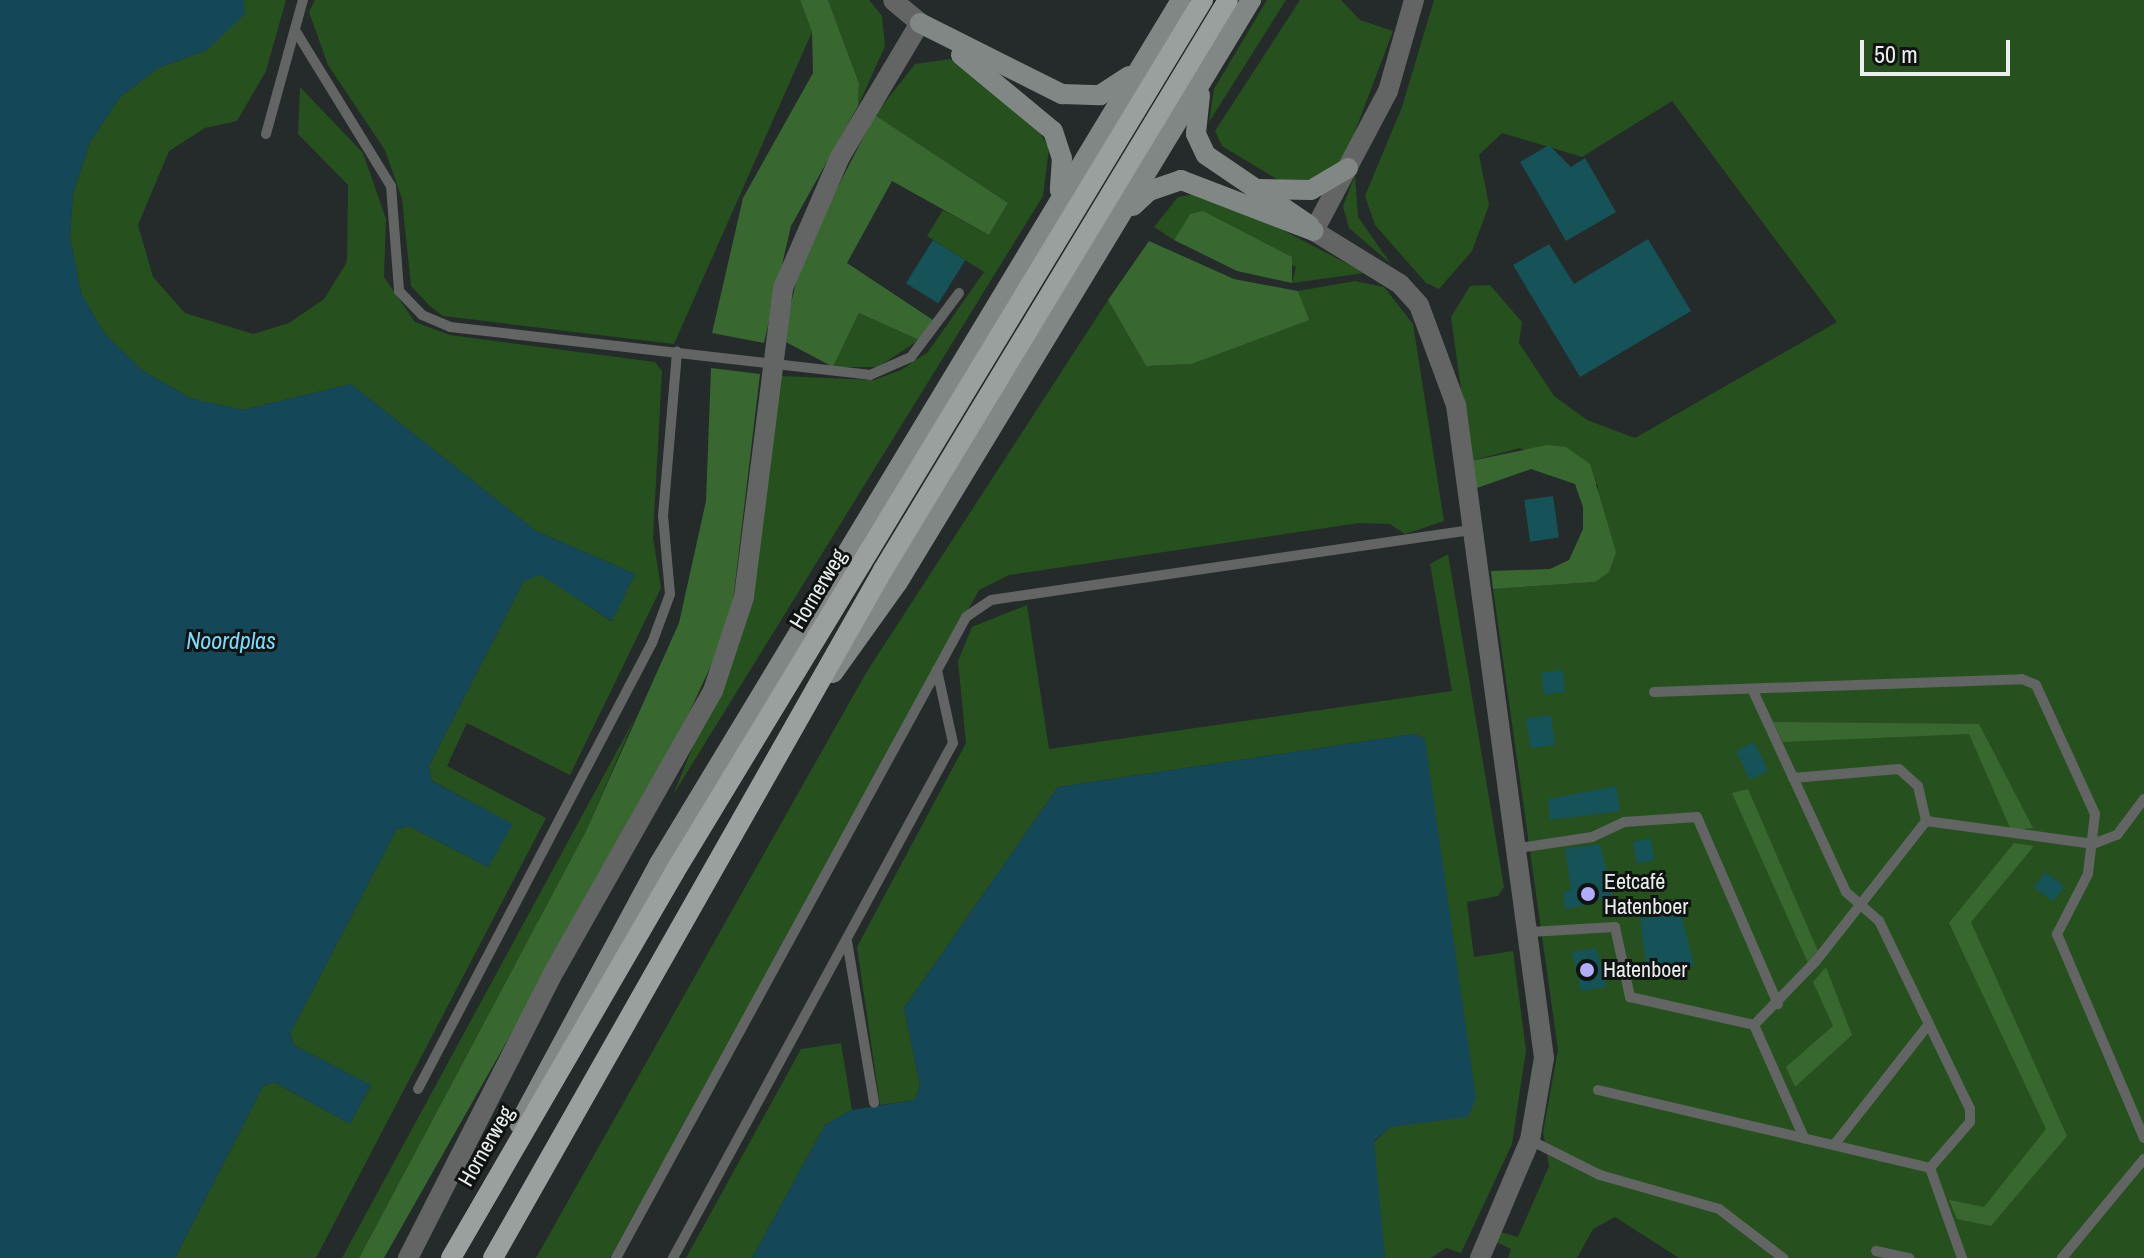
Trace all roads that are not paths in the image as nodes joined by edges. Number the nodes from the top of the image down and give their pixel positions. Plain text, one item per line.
1 (303, 0) edge
2 (893, 0) edge
3 (1181, 0) edge
4 (1203, 0) edge
5 (1228, 0) edge
6 (1251, 0) edge
7 (1414, 0) edge
8 (920, 23) junction
9 (295, 30) junction
10 (1137, 70) junction
11 (1207, 72) junction
12 (266, 134) dead end
13 (1348, 168) junction
14 (1256, 189) junction
15 (1060, 196) junction
16 (1114, 226) junction
17 (1314, 231) junction
18 (959, 293) dead end
19 (677, 352) junction
20 (773, 363) junction
21 (1471, 530) junction
22 (937, 670) junction
23 (1752, 689) junction
24 (1654, 692) dead end
25 (790, 735) junction
26 (1793, 778) junction
27 (2144, 799) edge
28 (1926, 821) junction
29 (2093, 844) junction
30 (1519, 848) junction
31 (1860, 904) junction
32 (1530, 932) junction
33 (847, 941) junction
34 (1778, 1004) junction
35 (1929, 1024) junction
36 (1754, 1025) junction
37 (418, 1089) dead end
38 (1598, 1090) dead end
39 (874, 1103) dead end
40 (1804, 1138) junction
41 (2144, 1138) edge
42 (1530, 1140) junction
43 (1834, 1145) junction
44 (2144, 1159) edge
45 (1930, 1168) junction
46 (479, 1207) junction
47 (1876, 1251) dead end
48 (408, 1258) edge
49 (451, 1258) edge
50 (493, 1258) edge
51 (616, 1258) edge
52 (673, 1258) edge
53 (1480, 1258) edge
54 (1783, 1258) edge
55 (1909, 1258) edge
56 (1962, 1258) edge
57 (2062, 1258) edge

1 - 9 lane
2 - 8 street
3 - 10 main road, Hornerweg
4 - 46 main road, Hornerweg
5 - 25 main road
6 - 11 main road
7 - 13 street
8 - 10 main road
8 - 15 main road
8 - 20 street, Hornerweg
9 - 12 lane
9 - 19 lane
10 - 15 main road, Hornerweg
11 - 14 main road
11 - 16 main road
13 - 14 main road
13 - 17 street
14 - 17 main road
15 - 46 main road, Hornerweg
16 - 17 main road
16 - 25 main road
17 - 21 street
18 - 20 lane
19 - 20 lane
19 - 37 lane
20 - 48 street, Hornerweg
21 - 22 lane
21 - 30 street
22 - 33 lane
22 - 51 lane
23 - 24 lane
23 - 26 lane
23 - 29 lane
25 - 50 main road
26 - 28 lane
26 - 31 lane
27 - 29 lane
28 - 29 lane
28 - 31 lane
29 - 41 lane
30 - 32 street
30 - 34 lane
31 - 34 lane
31 - 35 lane
32 - 36 lane
32 - 42 street
33 - 39 lane
33 - 52 lane
34 - 36 lane
35 - 43 lane
35 - 45 lane
36 - 40 lane
38 - 40 lane
40 - 43 lane
42 - 53 street
42 - 54 lane
43 - 45 lane
44 - 57 lane
45 - 56 lane
46 - 49 main road, Hornerweg
47 - 55 lane

